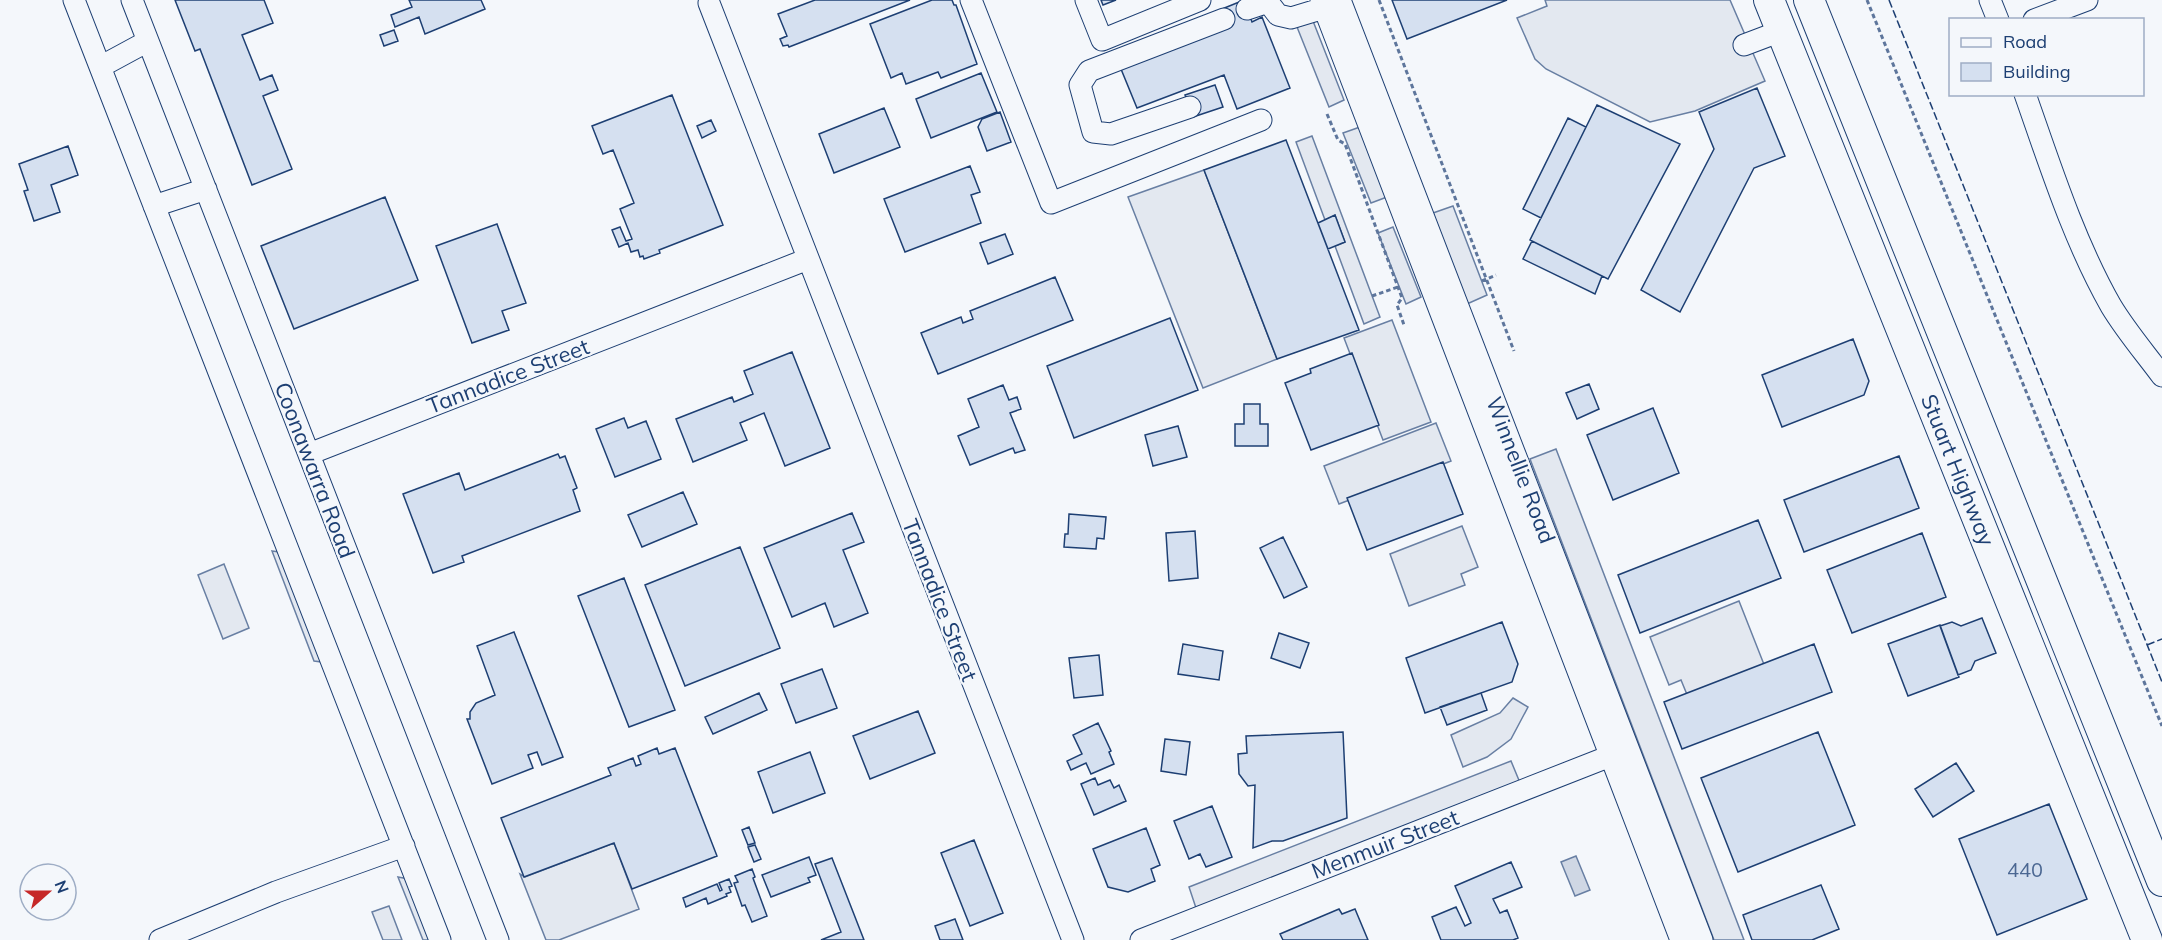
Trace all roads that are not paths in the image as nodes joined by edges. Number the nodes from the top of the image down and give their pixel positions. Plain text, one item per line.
1 (74, 0) edge
2 (132, 0) edge
3 (971, 0) edge
4 (1086, 0) edge
5 (1200, 0) edge
6 (1769, 0) edge
7 (1809, 0) edge
8 (1990, 0) edge
9 (2087, 0) edge
10 (1269, 1) edge
11 (709, 3) dead end
12 (1328, 3) edge
13 (1247, 9) dead end
14 (1997, 18) edge
15 (2039, 18) edge
16 (1224, 19) dead end
17 (1781, 31) junction
18 (148, 41) junction
19 (1744, 45) dead end
20 (100, 67) junction
21 (1840, 78) junction
22 (1806, 92) junction
23 (2026, 96) edge
24 (1190, 108) dead end
25 (1261, 120) dead end
26 (206, 189) junction
27 (154, 206) junction
28 (808, 260) junction
29 (2162, 376) edge
30 (309, 454) junction
31 (1619, 752) junction
32 (404, 846) junction
33 (2162, 881) edge
34 (160, 940) edge
35 (440, 940) edge
36 (498, 940) edge
37 (1073, 940) edge
38 (1141, 940) edge
39 (1681, 940) edge
40 (1702, 940) edge
41 (2147, 940) edge

1 - 20 street
2 - 18 street, Coonawarra Road
3 - 25 street
4 - 5 street
6 - 17 highway, Stuart Highway
7 - 21 highway, Stuart Highway
8 - 14 street
9 - 15 street
10 - 12 street
10 - 13 street
11 - 28 street, Tannadice Street
12 - 31 street, Winnellie Road
16 - 24 street
17 - 19 street
17 - 22 highway, Stuart Highway
18 - 20 street
18 - 26 street, Coonawarra Road
20 - 27 street
21 - 22 highway
21 - 33 highway, Stuart Highway
22 - 41 highway, Stuart Highway
23 - 29 street
26 - 27 street
26 - 30 street, Coonawarra Road
27 - 32 street
28 - 30 street, Tannadice Street
28 - 37 street, Tannadice Street
30 - 36 street, Coonawarra Road
31 - 38 street, Menmuir Street
31 - 39 street, Winnellie Road
31 - 40 street, Winnellie Road
32 - 34 street
32 - 35 street

